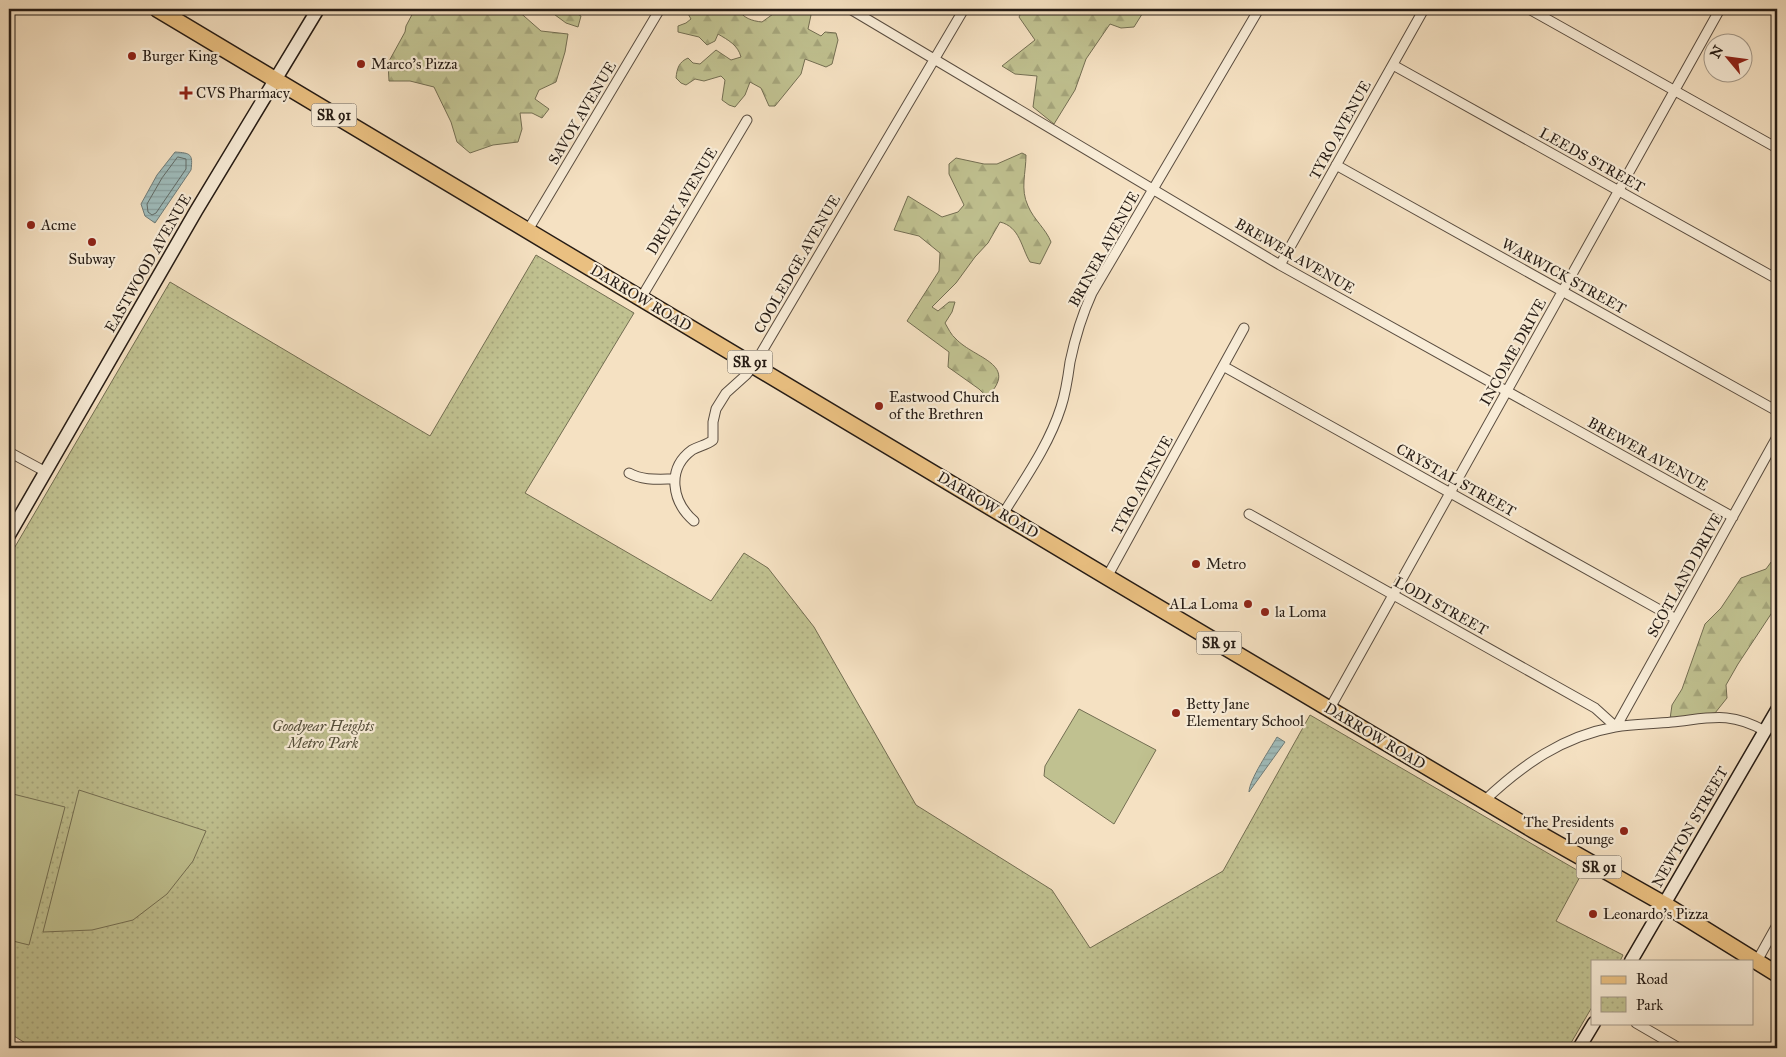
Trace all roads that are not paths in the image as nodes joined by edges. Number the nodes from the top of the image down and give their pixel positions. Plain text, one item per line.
1 (157, 9) edge
2 (318, 9) edge
3 (660, 9) edge
4 (850, 9) edge
5 (964, 9) edge
6 (1259, 9) edge
7 (1424, 9) edge
8 (1528, 9) edge
9 (1720, 9) edge
10 (934, 58) junction
11 (1393, 65) junction
12 (276, 80) junction
13 (1675, 91) junction
14 (747, 120) dead end
15 (1777, 148) edge
16 (1336, 165) junction
17 (1152, 189) junction
18 (1618, 191) junction
19 (528, 230) junction
20 (1280, 265) junction
21 (1777, 279) edge
22 (1563, 291) junction
23 (641, 298) junction
24 (1244, 328) dead end
25 (754, 365) junction
26 (1223, 366) junction
27 (1506, 392) junction
28 (1777, 410) edge
29 (1777, 437) edge
30 (9, 452) edge
31 (46, 472) junction
32 (629, 473) dead end
33 (675, 479) junction
34 (1450, 493) junction
35 (1003, 514) junction
36 (1249, 514) dead end
37 (1733, 517) junction
38 (694, 521) dead end
39 (9, 535) edge
40 (1107, 577) junction
41 (1394, 595) junction
42 (1676, 618) junction
43 (1330, 708) junction
44 (1776, 716) edge
45 (1616, 727) junction
46 (1765, 730) junction
47 (1484, 801) junction
48 (1664, 904) junction
49 (1777, 925) edge
50 (1632, 960) edge
51 (1757, 961) junction
52 (1777, 974) edge
53 (1593, 1024) edge
54 (1638, 1024) edge
55 (1579, 1048) edge
56 (1678, 1048) edge

1 - 12 main road, DARROW ROAD / SR 91
2 - 12 street, EASTWOOD AVENUE
3 - 19 street, SAVOY AVENUE
4 - 10 street, BREWER AVENUE
5 - 10 street, COOLEDGE AVENUE
6 - 17 street, BRINER AVENUE
7 - 11 street, TYRO AVENUE
8 - 13 street
9 - 13 street, INCOME DRIVE
10 - 17 street, BREWER AVENUE
10 - 25 street, COOLEDGE AVENUE
11 - 16 street, TYRO AVENUE
11 - 18 street, LEEDS STREET
12 - 19 main road, DARROW ROAD / SR 91
12 - 31 street, EASTWOOD AVENUE
13 - 15 street
13 - 18 street, INCOME DRIVE
14 - 23 street, DRURY AVENUE
16 - 20 street, TYRO AVENUE
16 - 22 street, WARWICK STREET
17 - 20 street, BREWER AVENUE
17 - 35 street, BRINER AVENUE
18 - 21 street, LEEDS STREET
18 - 22 street, INCOME DRIVE
19 - 23 main road, DARROW ROAD / SR 91
20 - 27 street, BREWER AVENUE
22 - 27 street, INCOME DRIVE
22 - 28 street, WARWICK STREET
23 - 25 main road, DARROW ROAD / SR 91
24 - 26 street, TYRO AVENUE
25 - 33 street, COOLEDGE AVENUE
25 - 35 main road, DARROW ROAD / SR 91
26 - 34 street, CRYSTAL STREET
26 - 40 street, TYRO AVENUE
27 - 34 street, INCOME DRIVE
27 - 37 street, BREWER AVENUE
29 - 37 street, SCOTLAND DRIVE
30 - 31 street
31 - 39 street, EASTWOOD AVENUE
32 - 33 street
33 - 38 street
34 - 41 street, INCOME DRIVE
34 - 42 street, CRYSTAL STREET
35 - 40 main road, DARROW ROAD / SR 91
36 - 41 street, LODI STREET
37 - 42 street, SCOTLAND DRIVE
40 - 43 main road, DARROW ROAD / SR 91
41 - 43 street, INCOME DRIVE
41 - 45 street, LODI STREET
42 - 45 street, SCOTLAND DRIVE
43 - 47 main road, DARROW ROAD / SR 91
44 - 46 street, NEWTON STREET
45 - 46 street
45 - 47 street
46 - 48 street, NEWTON STREET
47 - 48 main road, DARROW ROAD / SR 91
48 - 50 street, NEWTON STREET
48 - 51 main road, DARROW ROAD
49 - 51 street
51 - 52 main road, DARROW ROAD
53 - 55 street
54 - 56 street

